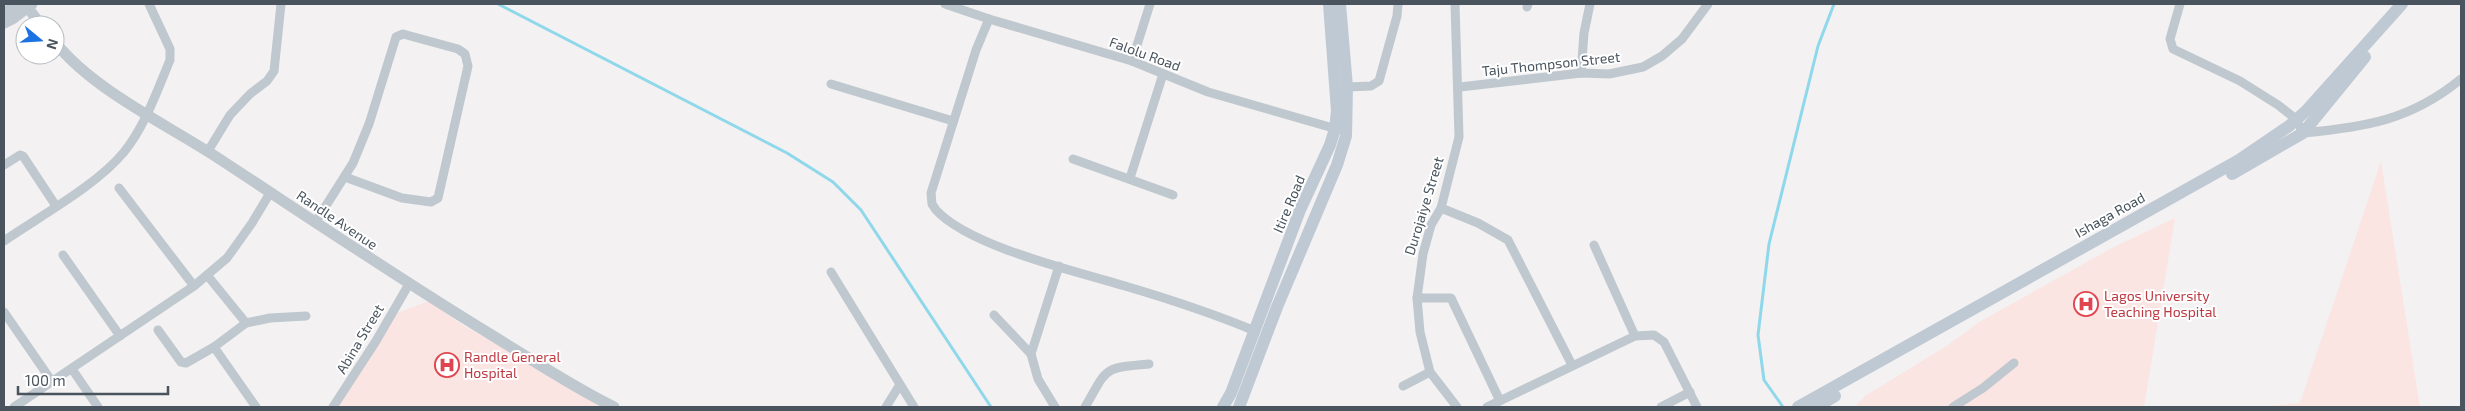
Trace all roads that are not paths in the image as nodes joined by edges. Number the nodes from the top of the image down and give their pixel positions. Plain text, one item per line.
1 (149, 4) edge
2 (281, 4) edge
3 (945, 4) edge
4 (1150, 4) edge
5 (1329, 4) edge
6 (1340, 4) edge
7 (1398, 4) edge
8 (1456, 4) edge
9 (1590, 4) edge
10 (1708, 4) edge
11 (2180, 4) edge
12 (2402, 4) edge
13 (2410, 4) edge
14 (26, 5) edge
15 (4, 13) edge
16 (989, 19) junction
17 (4, 23) edge
18 (65, 52) edge
19 (1132, 61) junction
20 (1581, 73) junction
21 (1163, 74) junction
22 (2461, 78) edge
23 (830, 84) dead end
24 (1347, 87) junction
25 (1460, 87) junction
26 (147, 114) junction
27 (2296, 119) junction
28 (953, 121) junction
29 (1341, 130) junction
30 (2302, 133) junction
31 (208, 151) junction
32 (1073, 159) dead end
33 (4, 165) edge
34 (345, 177) junction
35 (1130, 178) junction
36 (118, 188) dead end
37 (270, 193) junction
38 (1173, 195) dead end
39 (56, 206) junction
40 (1441, 208) junction
41 (315, 222) junction
42 (4, 241) edge
43 (1594, 245) dead end
44 (63, 255) dead end
45 (1058, 266) junction
46 (831, 272) dead end
47 (207, 274) junction
48 (409, 284) junction
49 (194, 286) junction
50 (1417, 298) junction
51 (4, 312) edge
52 (994, 315) dead end
53 (306, 316) dead end
54 (246, 323) junction
55 (158, 330) dead end
56 (1255, 330) junction
57 (120, 336) junction
58 (1635, 336) junction
59 (214, 347) junction
60 (1031, 354) junction
61 (2014, 363) dead end
62 (1149, 364) dead end
63 (1572, 365) junction
64 (72, 370) junction
65 (1430, 372) junction
66 (53, 383) junction
67 (899, 386) junction
68 (1403, 386) dead end
69 (1690, 392) junction
70 (1500, 401) junction
71 (600, 404) edge
72 (1244, 405) edge
73 (1806, 406) edge
74 (14, 407) edge
75 (98, 407) edge
76 (256, 407) edge
77 (333, 407) edge
78 (614, 407) edge
79 (886, 407) edge
80 (914, 407) edge
81 (1055, 407) edge
82 (1085, 407) edge
83 (1222, 407) edge
84 (1457, 407) edge
85 (1487, 407) edge
86 (1661, 407) edge
87 (1697, 407) edge
88 (1953, 407) edge

1 - 26 street
2 - 31 street
3 - 16 street, Falolu Road
4 - 19 street
5 - 29 main road, Itire Road
6 - 24 main road, Itire Road
7 - 24 street
8 - 25 street, Durojaiye Street
9 - 20 street
10 - 20 street, Taju Thompson Street
11 - 27 street
12 - 27 main road, Ishaga Road
13 - 30 main road, Ishaga Road
14 - 15 street
14 - 17 street
16 - 19 street, Falolu Road
16 - 28 street
18 - 26 street, Randle Avenue
19 - 21 street, Falolu Road
20 - 25 street, Taju Thompson Street
21 - 29 street, Falolu Road
21 - 35 street
22 - 30 street
23 - 28 street
24 - 29 main road, Itire Road
25 - 40 street, Durojaiye Street
26 - 31 street, Randle Avenue
26 - 39 street
27 - 30 street
27 - 73 main road, Ishaga Road
28 - 45 street
29 - 56 main road, Itire Road
29 - 72 main road, Itire Road
30 - 73 main road, Ishaga Road
31 - 37 street, Randle Avenue
32 - 35 street
33 - 39 street
34 - 34 street
34 - 41 street
35 - 38 street
36 - 49 street
37 - 41 street, Randle Avenue
37 - 47 street
39 - 42 street
40 - 50 street, Durojaiye Street
40 - 63 street
41 - 48 street, Randle Avenue
43 - 58 street
44 - 57 street
45 - 56 street
45 - 60 street
46 - 67 street
47 - 49 street
47 - 54 street
48 - 71 street, Randle Avenue
48 - 77 street, Abina Street
49 - 57 street
50 - 65 street, Durojaiye Street
50 - 70 street
51 - 66 street
52 - 60 street
53 - 54 street
54 - 59 street
55 - 59 street
56 - 83 main road, Itire Road
57 - 64 street
58 - 63 street
58 - 69 street
59 - 76 street
60 - 81 street
61 - 88 street
62 - 82 street
63 - 70 street
64 - 66 street
64 - 75 street
65 - 68 street
65 - 84 street, Durojaiye Street
66 - 74 street
67 - 79 street
67 - 80 street
69 - 86 street
69 - 87 street
70 - 85 street
71 - 78 street, Randle Avenue

